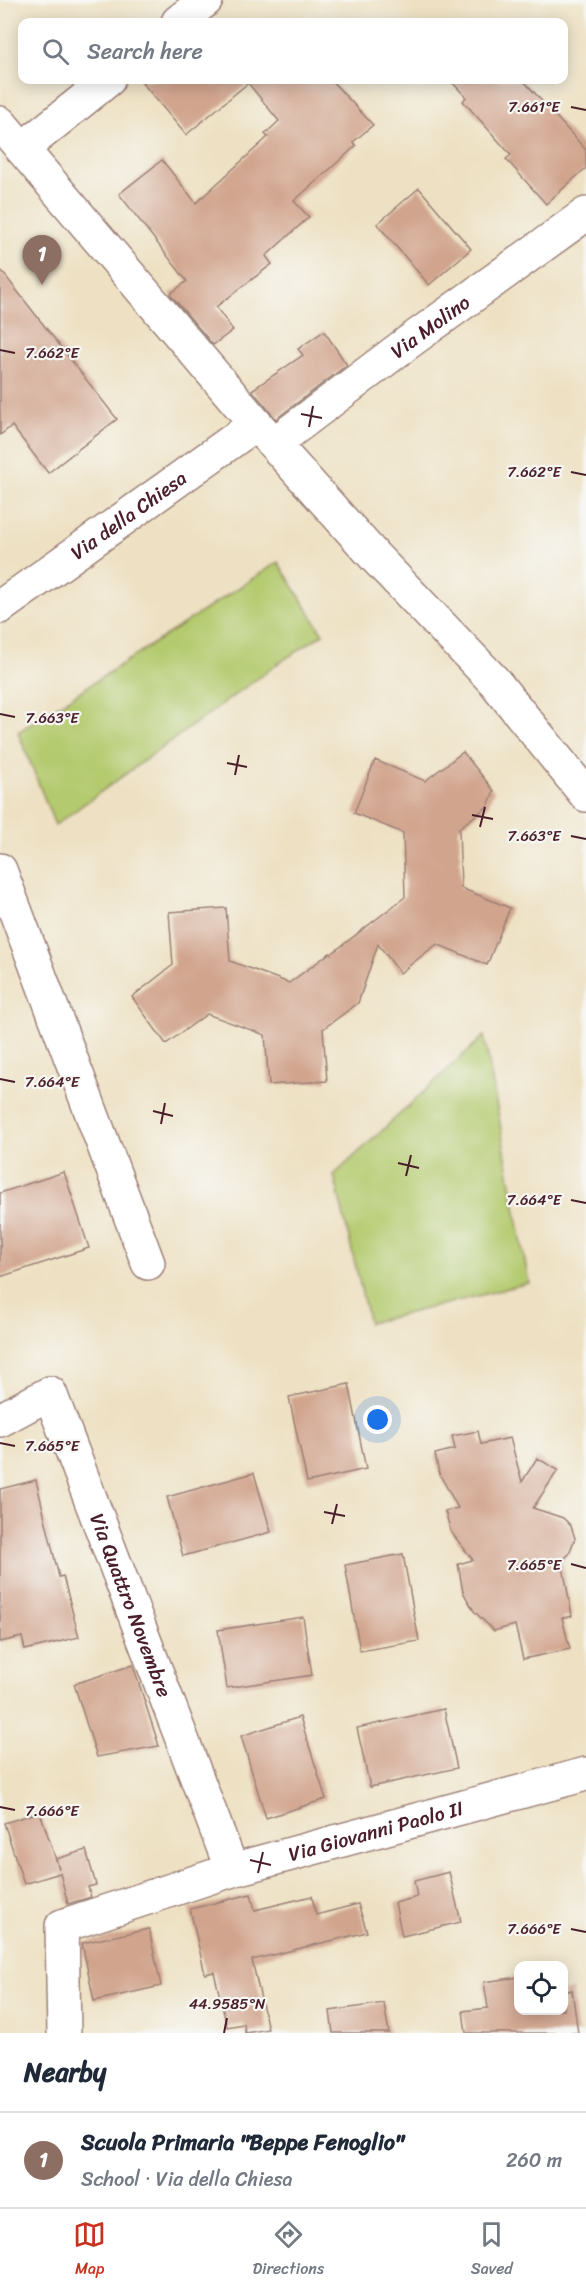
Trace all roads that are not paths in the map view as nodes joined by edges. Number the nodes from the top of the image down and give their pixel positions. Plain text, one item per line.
1 (206, 0) edge
2 (183, 18) edge
3 (103, 84) edge
4 (0, 123) edge
5 (22, 149) junction
6 (586, 214) edge
7 (266, 433) junction
8 (0, 607) edge
9 (586, 795) edge
10 (0, 870) edge
11 (148, 1263) dead end
12 (0, 1420) edge
13 (586, 1774) edge
14 (232, 1870) junction
15 (64, 2033) edge

1 - 2 street
3 - 5 street
4 - 5 street
5 - 7 street
6 - 7 street, Via Molino
7 - 8 street, Via della Chiesa
7 - 9 street
10 - 11 street
12 - 14 street, Via Quattro Novembre
13 - 14 street, Via Giovanni Paolo II
14 - 15 street, Via Giovanni Paolo II

